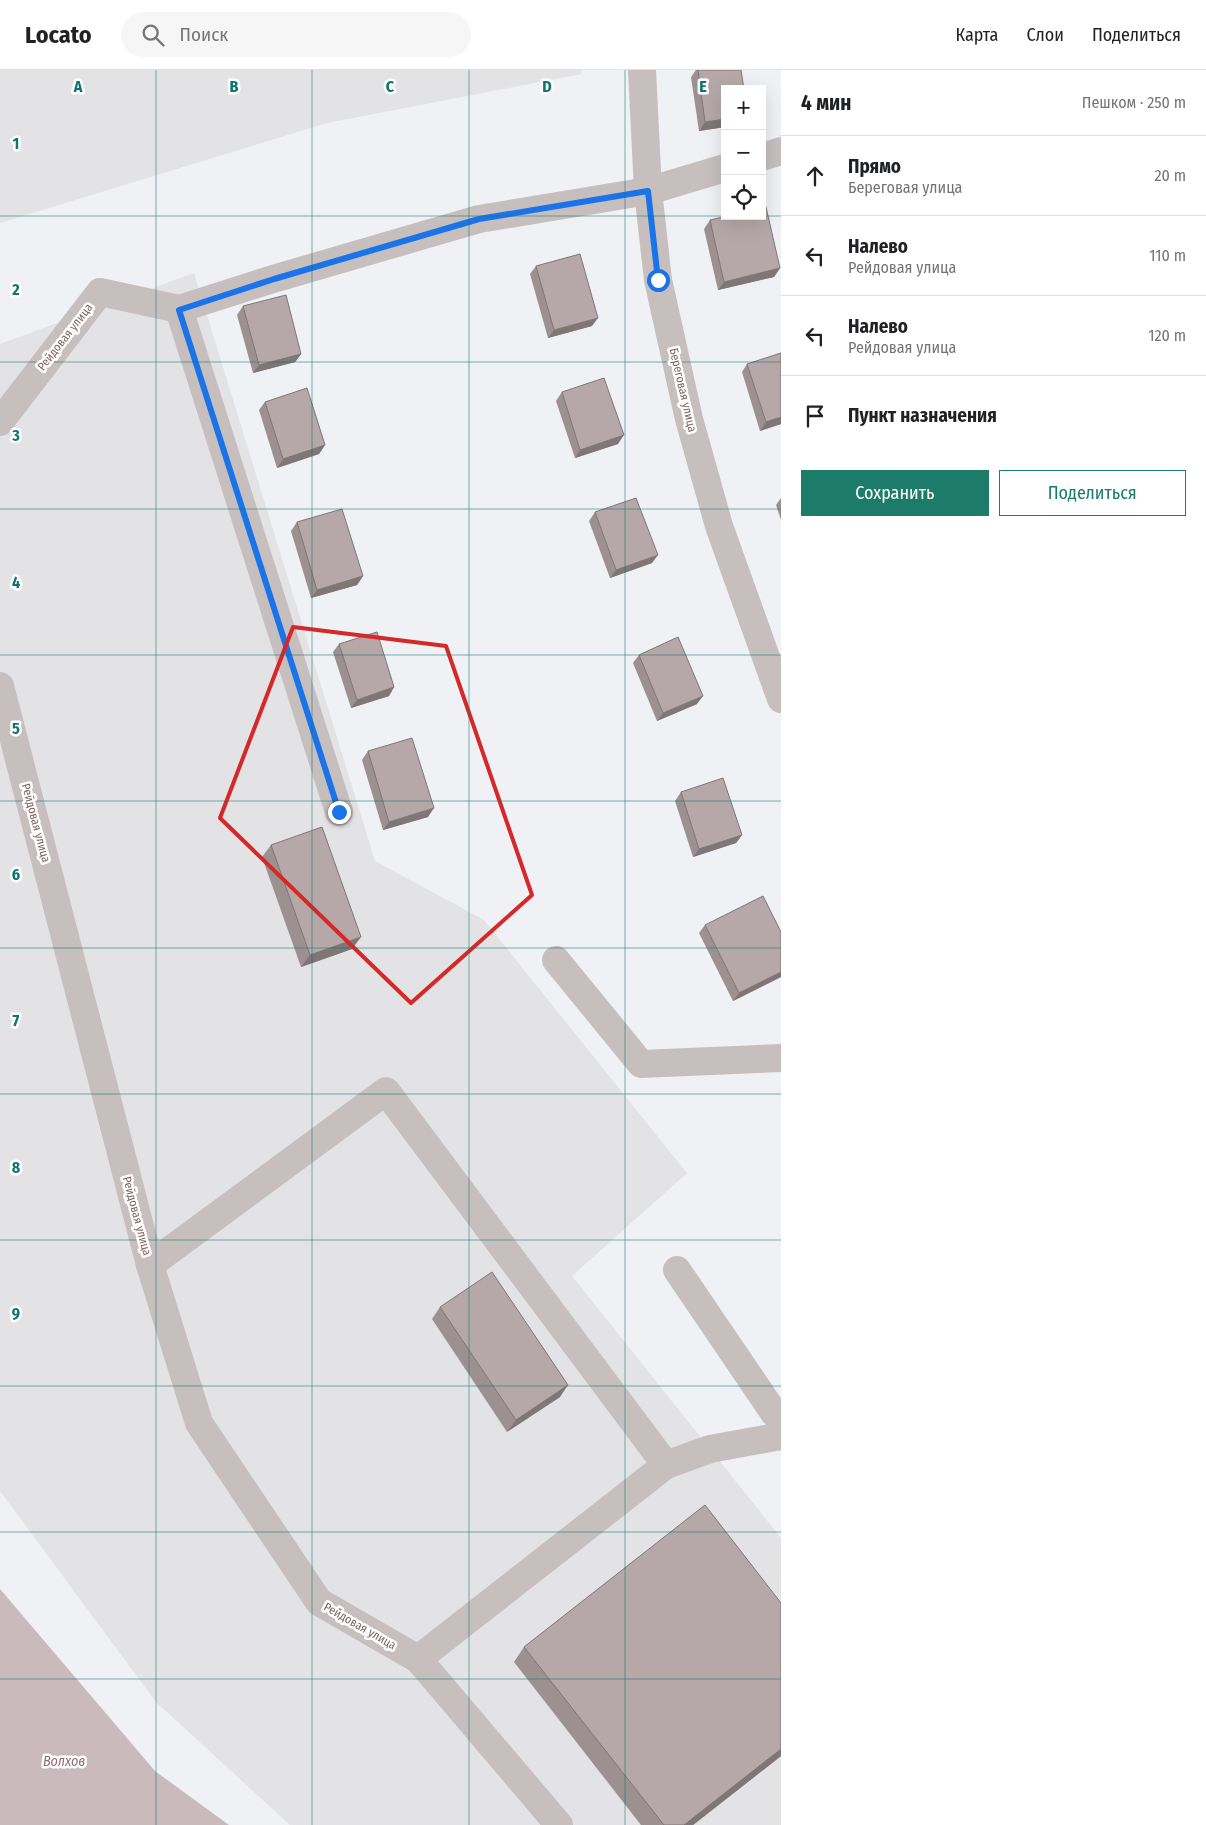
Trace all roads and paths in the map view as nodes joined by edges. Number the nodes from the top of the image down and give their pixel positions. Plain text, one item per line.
1 (642, 70) edge
2 (781, 151) edge
3 (766, 156) edge
4 (721, 169) edge
5 (648, 191) junction
6 (179, 310) junction
7 (0, 422) edge
8 (0, 686) edge
9 (781, 699) edge
10 (339, 812) dead end
11 (556, 960) dead end
12 (781, 1058) edge
13 (150, 1266) junction
14 (677, 1270) dead end
15 (781, 1415) edge
16 (781, 1436) edge
17 (666, 1465) junction
18 (418, 1659) junction
19 (559, 1825) edge

1 - 5 street, Береговая улица
2 - 3 street
4 - 5 street
5 - 6 street
5 - 9 street, Береговая улица
6 - 7 street, Рейдовая улица
6 - 10 street
8 - 13 street, Рейдовая улица
11 - 12 street
13 - 17 street
13 - 18 street, Рейдовая улица
14 - 15 street
16 - 17 street
17 - 18 street
18 - 19 street, Рейдовая улица

